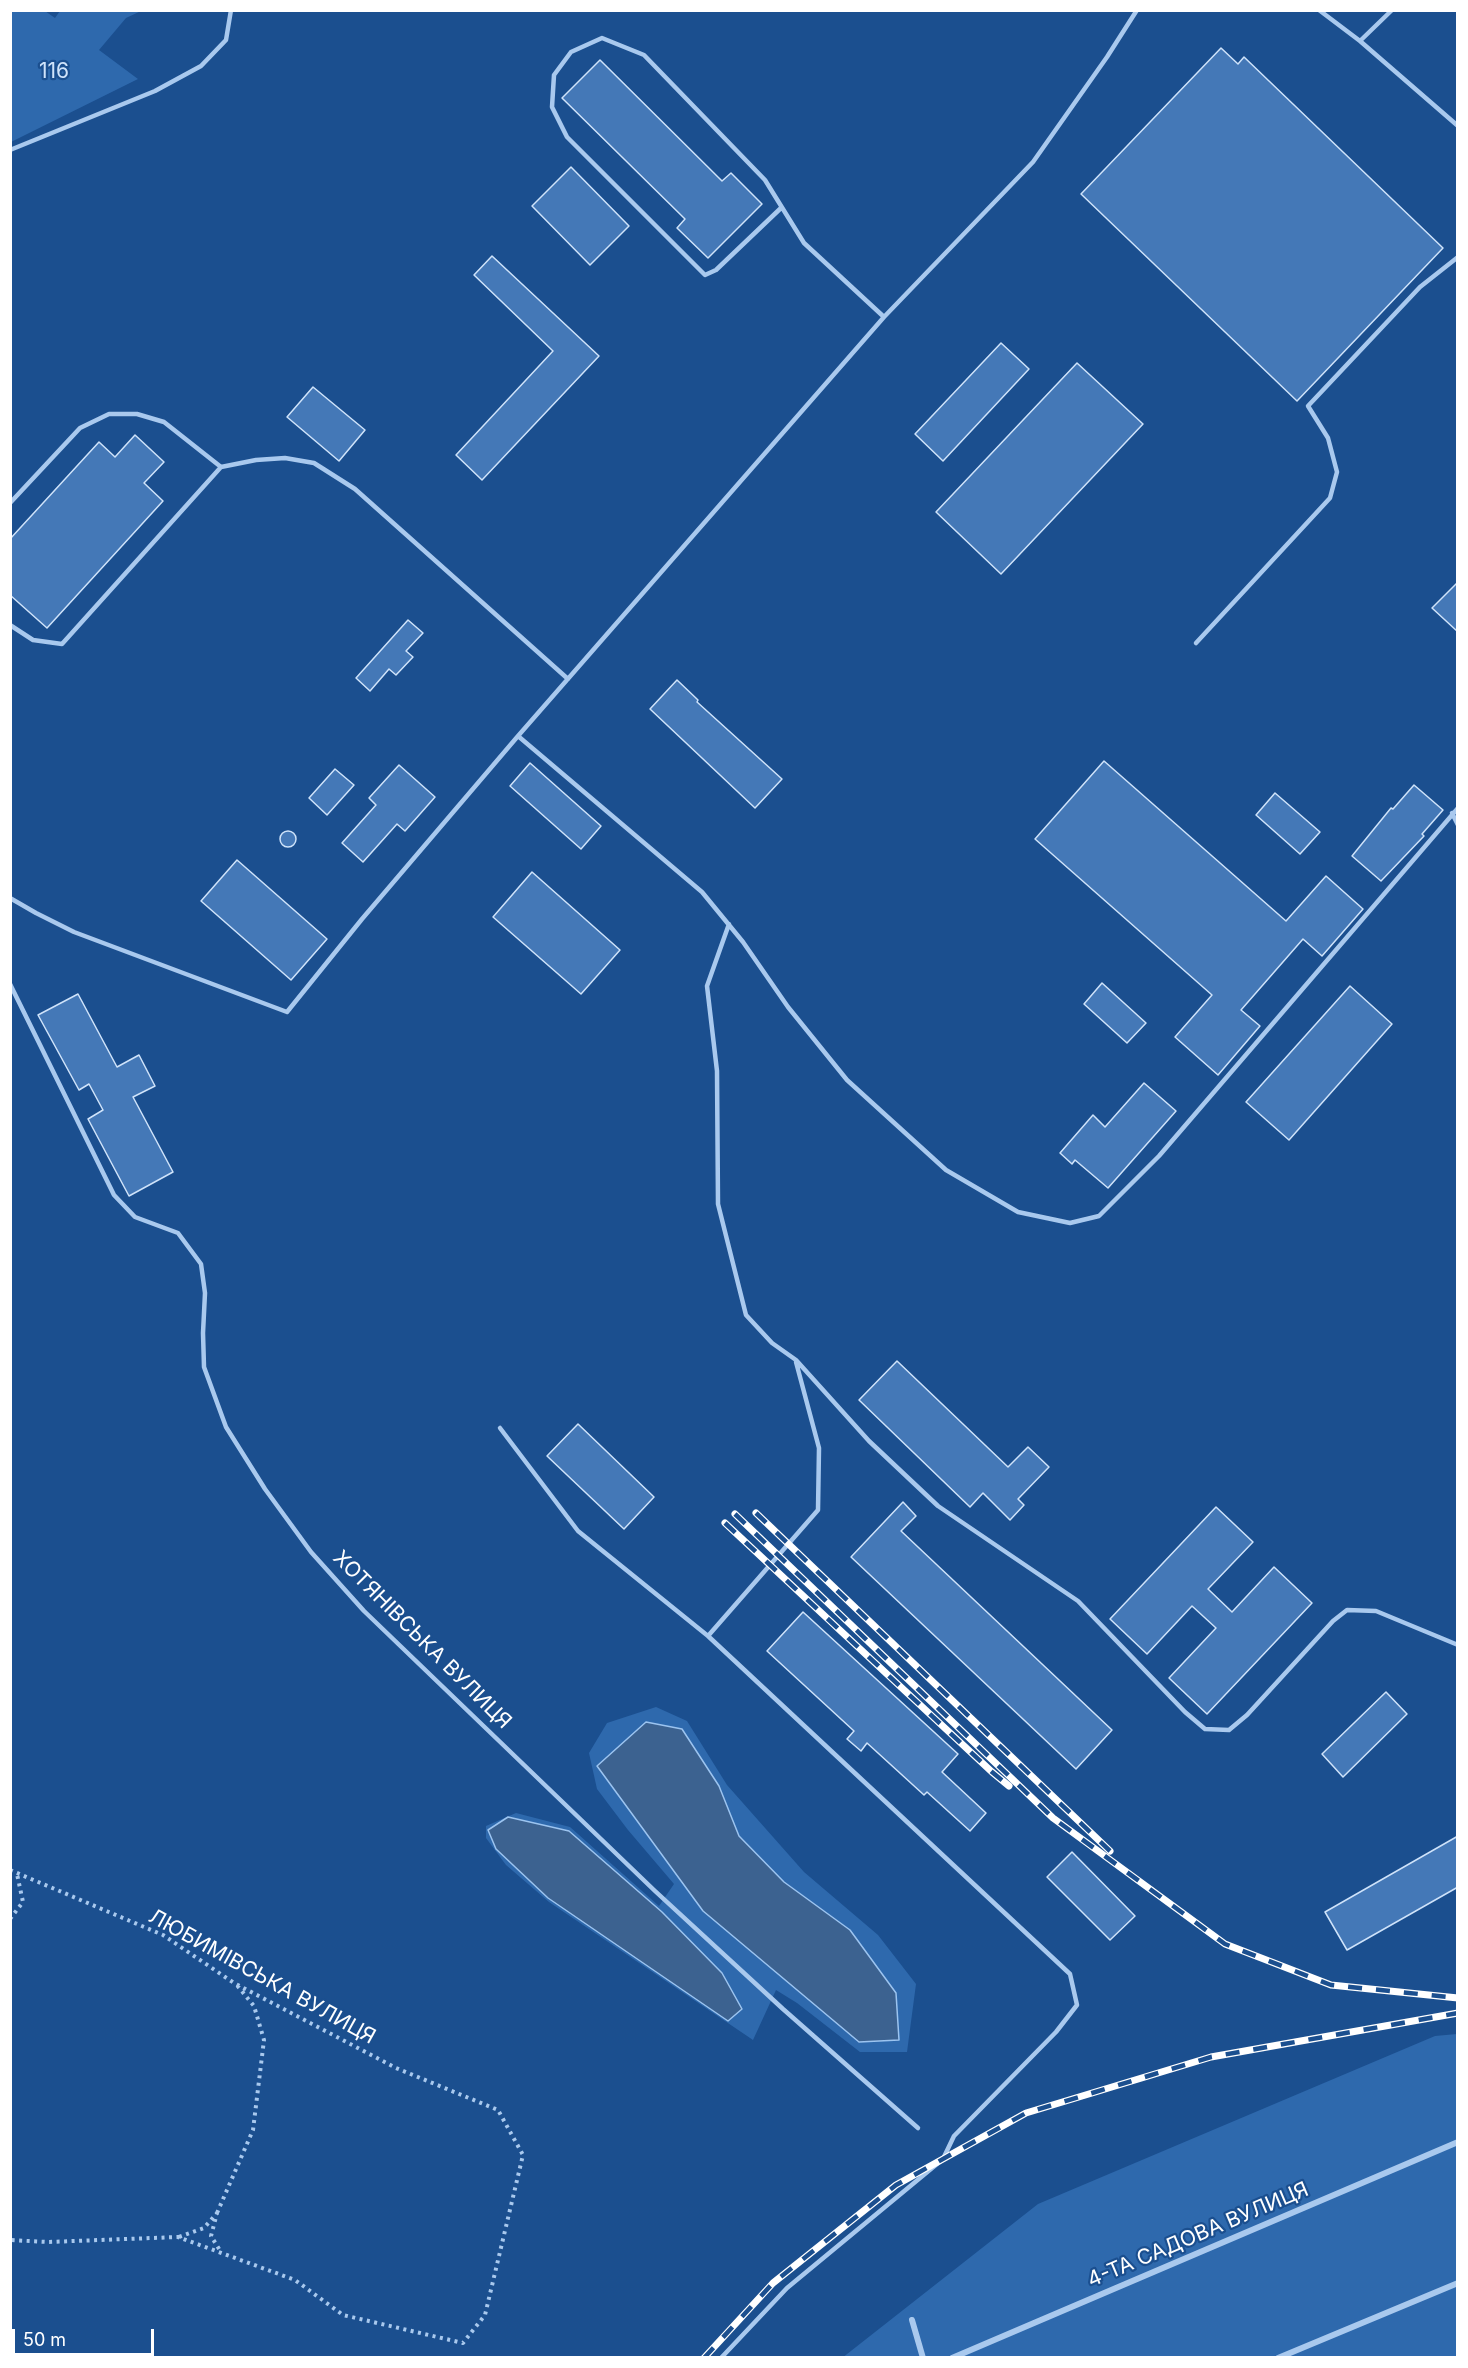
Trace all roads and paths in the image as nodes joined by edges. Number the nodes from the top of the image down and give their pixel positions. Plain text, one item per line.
1 (231, 10) edge
2 (1137, 10) edge
3 (1319, 10) edge
4 (1392, 10) edge
5 (1360, 41) junction
6 (1458, 126) edge
7 (10, 150) edge
8 (781, 208) junction
9 (1458, 257) edge
10 (884, 317) junction
11 (221, 467) junction
12 (10, 503) edge
13 (10, 625) edge
14 (1196, 643) dead end
15 (568, 679) junction
16 (518, 736) junction
17 (1458, 808) edge
18 (1452, 813) junction
19 (1458, 825) edge
20 (10, 898) edge
21 (729, 924) junction
22 (10, 984) edge
23 (796, 1360) junction
24 (500, 1428) dead end
25 (708, 1636) junction
26 (1458, 1645) edge
27 (10, 1870) edge
28 (17, 1873) junction
29 (10, 1919) edge
30 (234, 1983) junction
31 (918, 2128) dead end
32 (1458, 2142) edge
33 (217, 2213) junction
34 (178, 2237) junction
35 (10, 2240) edge
36 (221, 2253) junction
37 (1458, 2283) edge
38 (912, 2320) dead end
39 (721, 2358) edge
40 (923, 2358) edge
41 (952, 2358) edge
42 (1278, 2358) edge

1 - 7 lane
2 - 10 lane
3 - 5 lane
4 - 5 lane
5 - 6 lane
8 - 8 lane
8 - 10 lane
9 - 14 lane
10 - 15 lane
11 - 12 lane
11 - 13 lane
11 - 15 lane
15 - 16 lane
16 - 20 lane
16 - 21 lane
17 - 18 lane
18 - 19 lane
18 - 21 lane
21 - 23 lane
22 - 31 lane, ХОТЯНІВСЬКА ВУЛИЦЯ
23 - 25 lane
23 - 26 lane
24 - 25 lane
25 - 39 lane
27 - 28 path, ЛЮБИМІВСЬКА ВУЛИЦЯ
28 - 29 path
28 - 30 path, ЛЮБИМІВСЬКА ВУЛИЦЯ
30 - 33 path
30 - 36 path, ЛЮБИМІВСЬКА ВУЛИЦЯ
32 - 41 street, 4-ТА САДОВА ВУЛИЦЯ
33 - 34 path
33 - 36 path
34 - 35 path
34 - 36 path
37 - 42 street
38 - 40 street

